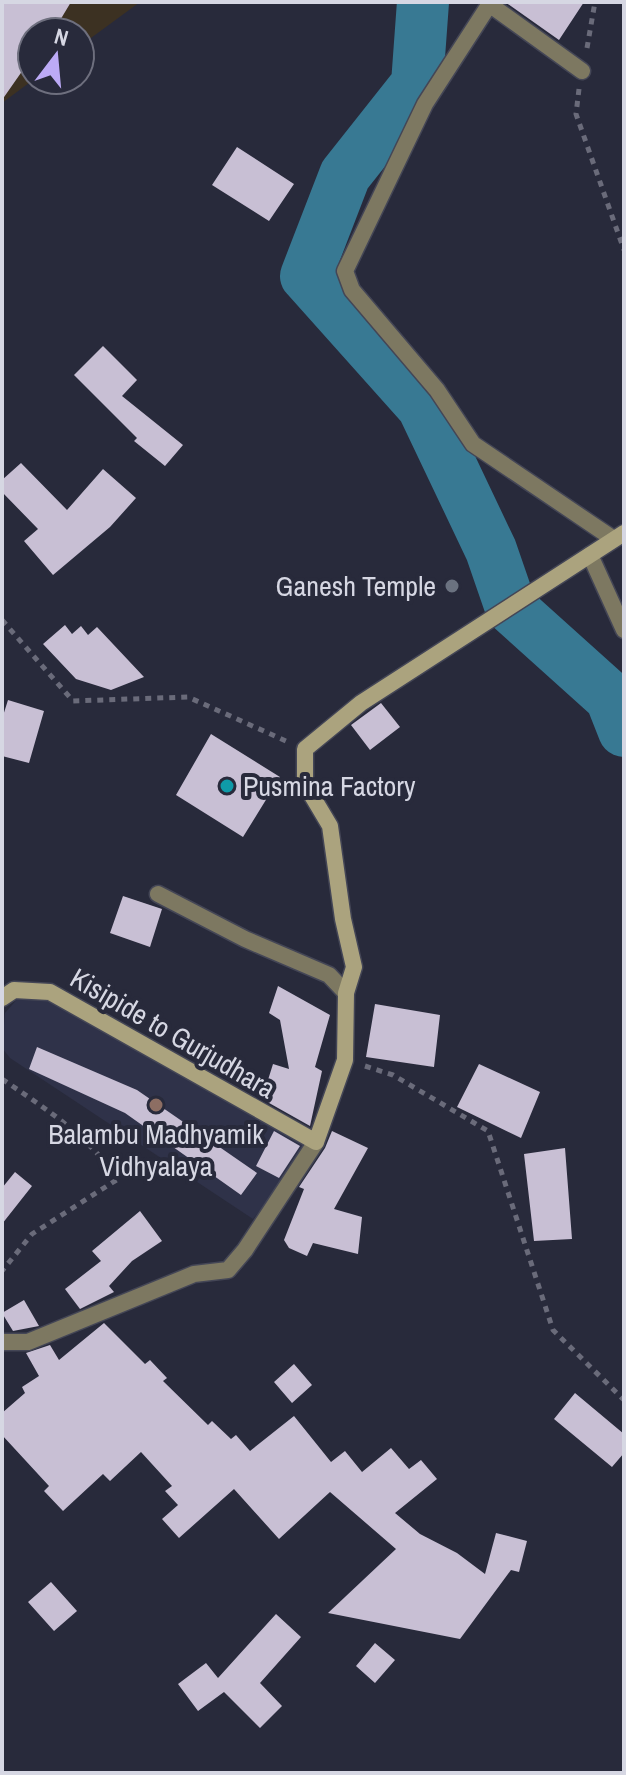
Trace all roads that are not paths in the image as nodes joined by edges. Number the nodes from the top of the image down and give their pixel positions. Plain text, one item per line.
1 (490, 3) edge
2 (582, 71) road end
3 (618, 536) edge
4 (584, 559) junction
5 (624, 630) edge
6 (158, 894) dead end
7 (346, 993) junction
8 (2, 998) edge
9 (316, 1142) junction
10 (2, 1342) edge

1 - 2 street
1 - 3 street
3 - 4 street
4 - 5 street
4 - 7 street
6 - 7 street
7 - 9 street
8 - 9 street, Kisipide to Gurjudhara
9 - 10 street

